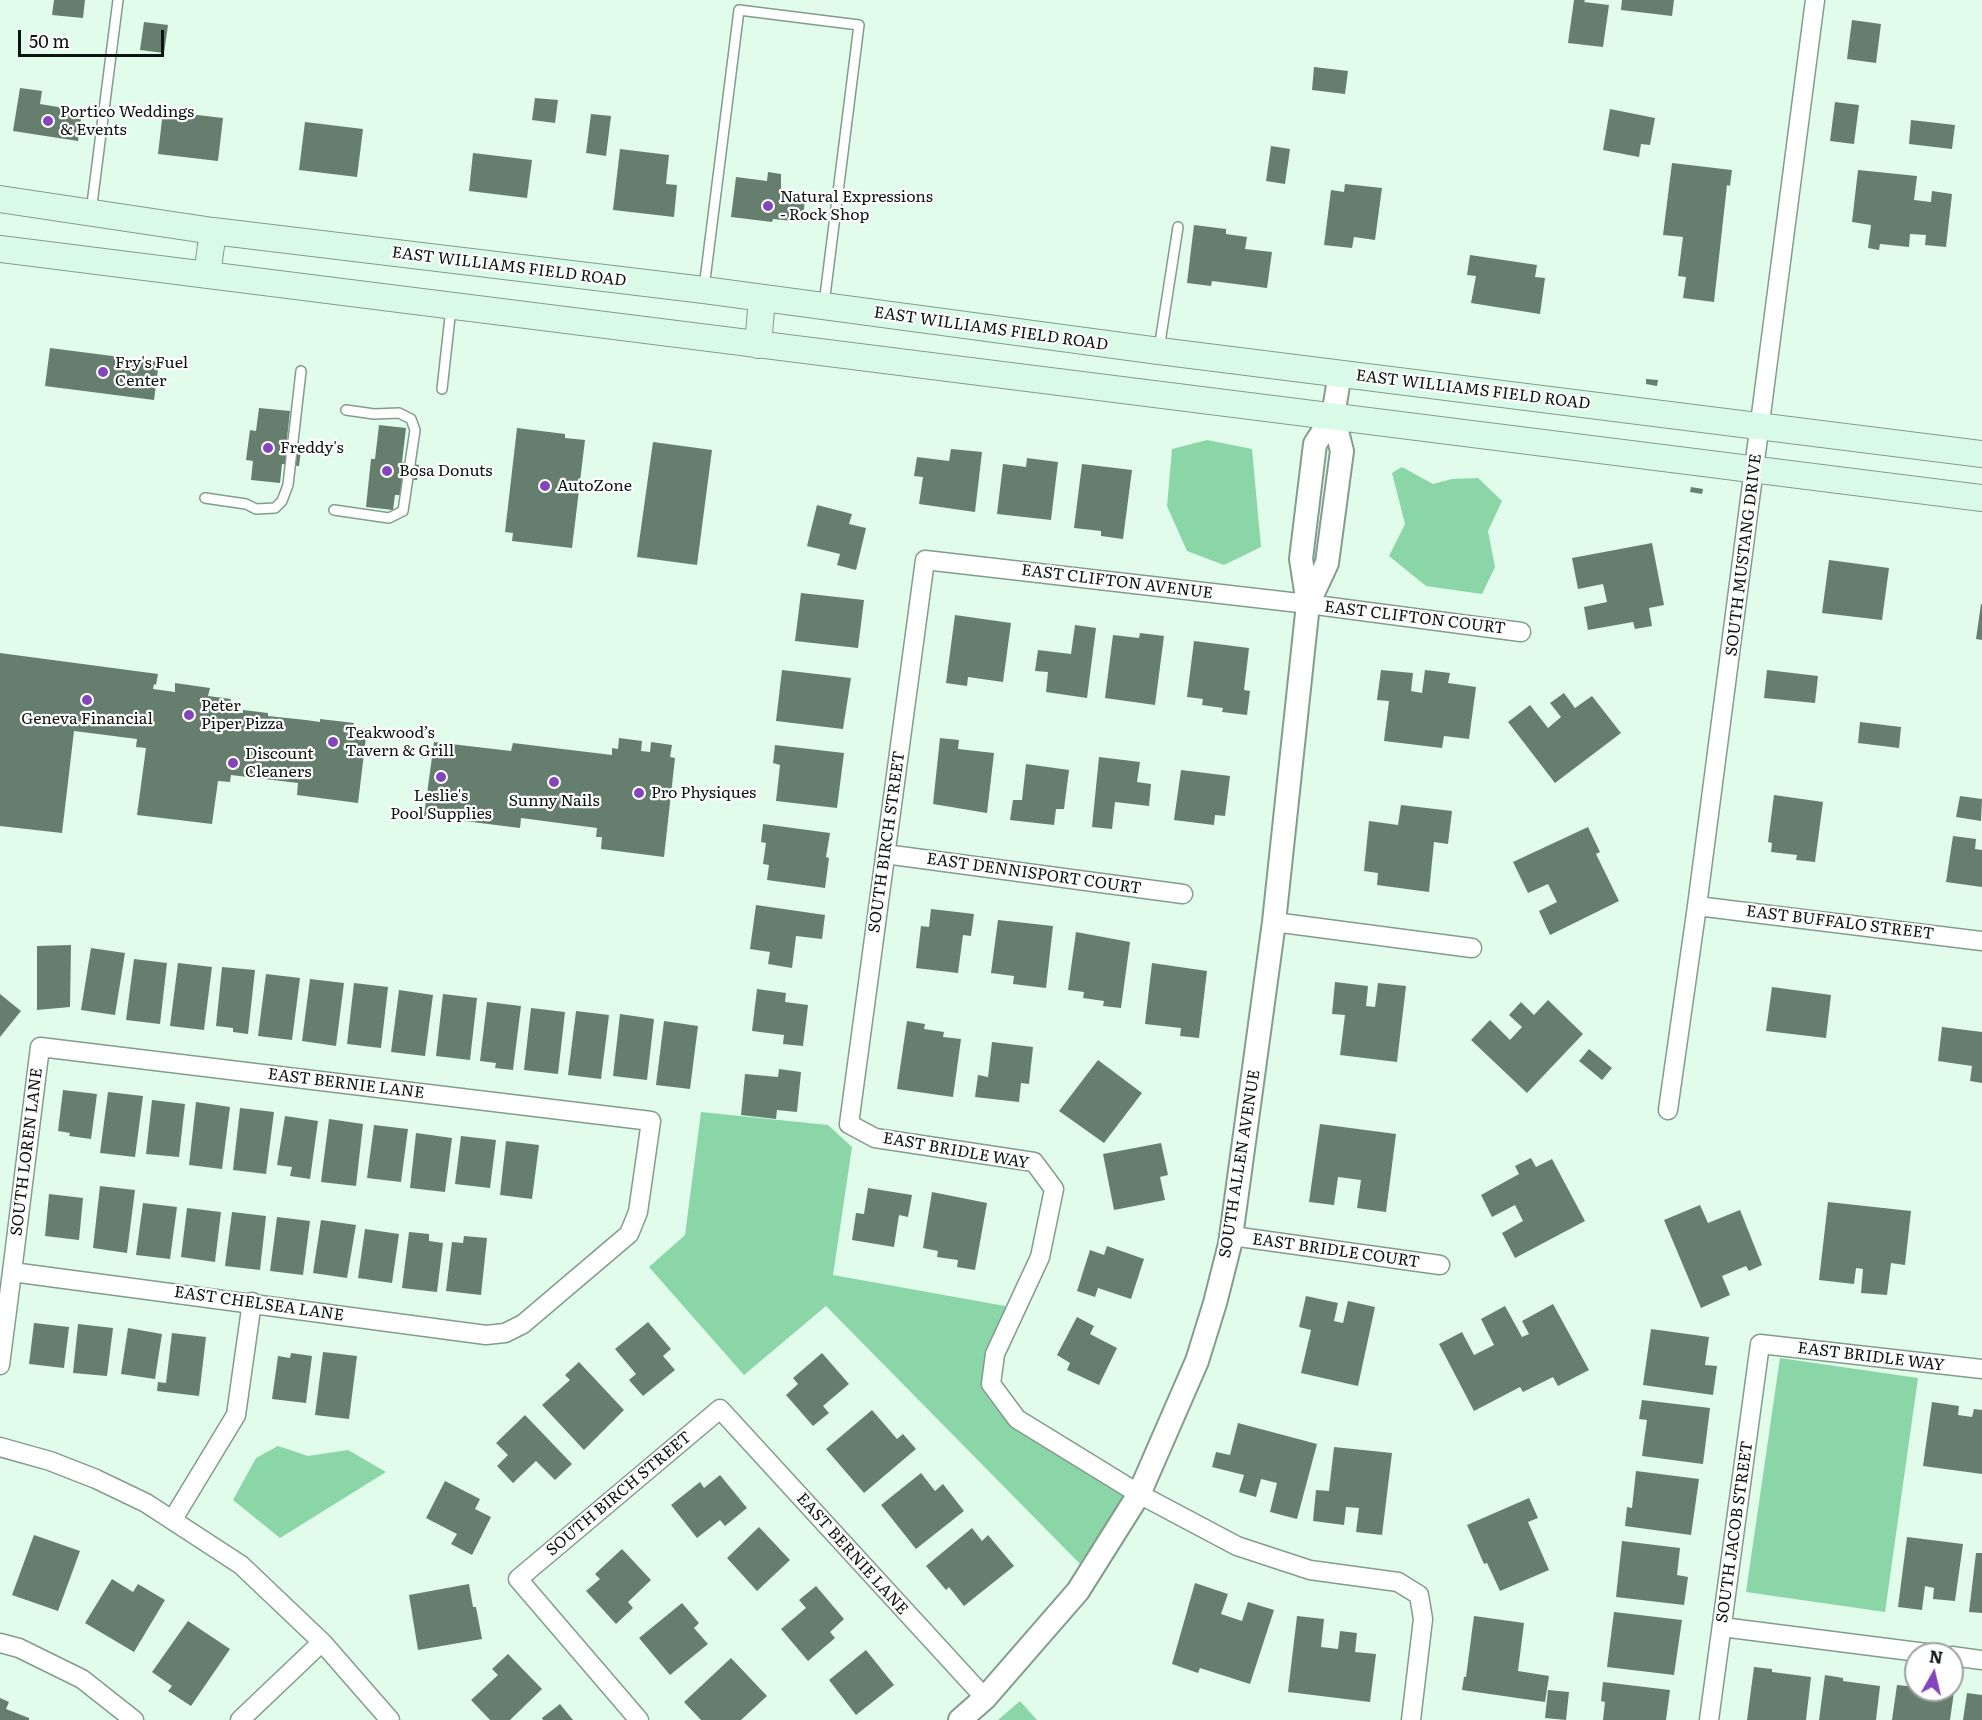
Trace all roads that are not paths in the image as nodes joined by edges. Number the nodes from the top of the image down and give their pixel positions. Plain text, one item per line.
1 (118, 0) edge
2 (1815, 0) edge
3 (0, 199) edge
4 (91, 213) junction
5 (1178, 226) dead end
6 (213, 231) junction
7 (0, 249) edge
8 (207, 275) junction
9 (704, 290) junction
10 (762, 298) junction
11 (451, 306) junction
12 (823, 306) junction
13 (758, 345) junction
14 (1159, 351) junction
15 (301, 371) dead end
16 (1340, 373) junction
17 (442, 389) dead end
18 (346, 411) dead end
19 (1333, 416) junction
20 (1761, 426) junction
21 (1982, 454) edge
22 (1755, 469) junction
23 (205, 498) dead end
24 (1982, 498) edge
25 (334, 510) dead end
26 (925, 560) joint
27 (1308, 604) junction
28 (1521, 632) dead end
29 (885, 854) junction
30 (1183, 894) dead end
31 (1697, 906) junction
32 (1274, 922) junction
33 (1982, 941) edge
34 (1472, 948) dead end
35 (40, 1047) joint
36 (1668, 1110) dead end
37 (849, 1124) joint
38 (1232, 1236) junction
39 (1440, 1265) dead end
40 (12, 1272) junction
41 (252, 1302) junction
42 (505, 1333) joint
43 (1760, 1344) joint
44 (0, 1365) edge
45 (1982, 1370) edge
46 (720, 1409) joint
47 (0, 1447) edge
48 (1138, 1494) junction
49 (173, 1519) junction
50 (1722, 1627) junction
51 (322, 1642) junction
52 (0, 1643) edge
53 (1904, 1650) edge
54 (1964, 1658) edge
55 (1982, 1660) edge
56 (985, 1698) junction
57 (134, 1720) edge
58 (240, 1720) edge
59 (390, 1720) edge
60 (639, 1720) edge
61 (960, 1720) edge
62 (1411, 1720) edge
63 (1709, 1720) edge

1 - 4 lane
2 - 20 street, SOUTH MUSTANG DRIVE
3 - 4 main road, EAST WILLIAMS FIELD ROAD
4 - 6 main road, EAST WILLIAMS FIELD ROAD
5 - 14 lane
6 - 8 main road
6 - 9 main road, EAST WILLIAMS FIELD ROAD
7 - 8 main road
8 - 11 main road
9 - 10 main road, EAST WILLIAMS FIELD ROAD
9 - 12 lane
10 - 12 main road, EAST WILLIAMS FIELD ROAD
10 - 13 main road
11 - 13 main road
11 - 17 lane
12 - 14 main road, EAST WILLIAMS FIELD ROAD
13 - 19 main road
14 - 16 main road, EAST WILLIAMS FIELD ROAD
15 - 23 lane
16 - 19 street, SOUTH ALLEN AVENUE
16 - 20 main road, EAST WILLIAMS FIELD ROAD
18 - 25 lane
19 - 22 main road
19 - 27 street, SOUTH ALLEN AVENUE
20 - 21 main road, EAST WILLIAMS FIELD ROAD
20 - 22 street, SOUTH MUSTANG DRIVE
22 - 24 main road
22 - 31 street, SOUTH MUSTANG DRIVE
26 - 27 street, EAST CLIFTON AVENUE
26 - 29 street, SOUTH BIRCH STREET
27 - 28 street, EAST CLIFTON COURT
27 - 32 street, SOUTH ALLEN AVENUE
29 - 30 street, EAST DENNISPORT COURT
29 - 37 street, SOUTH BIRCH STREET
31 - 33 street, EAST BUFFALO STREET
31 - 36 street, SOUTH MUSTANG DRIVE
32 - 34 street
32 - 38 street, SOUTH ALLEN AVENUE
35 - 40 street, SOUTH LOREN LANE
35 - 42 street, EAST BERNIE LANE
37 - 48 street, EAST BRIDLE WAY
38 - 39 street, EAST BRIDLE COURT
38 - 48 street, SOUTH ALLEN AVENUE
40 - 41 street, EAST CHELSEA LANE
40 - 44 street, SOUTH LOREN LANE
41 - 42 street, EAST CHELSEA LANE
41 - 49 street
43 - 45 street, EAST BRIDLE WAY
43 - 50 street, SOUTH JACOB STREET
46 - 56 street, EAST BERNIE LANE
46 - 60 street, SOUTH BIRCH STREET
47 - 49 street
48 - 56 street, SOUTH ALLEN AVENUE
48 - 62 street
49 - 51 street
50 - 53 street
50 - 63 street, SOUTH JACOB STREET
51 - 58 street
51 - 59 street
52 - 57 street
54 - 55 street
56 - 61 street, SOUTH ALLEN AVENUE

